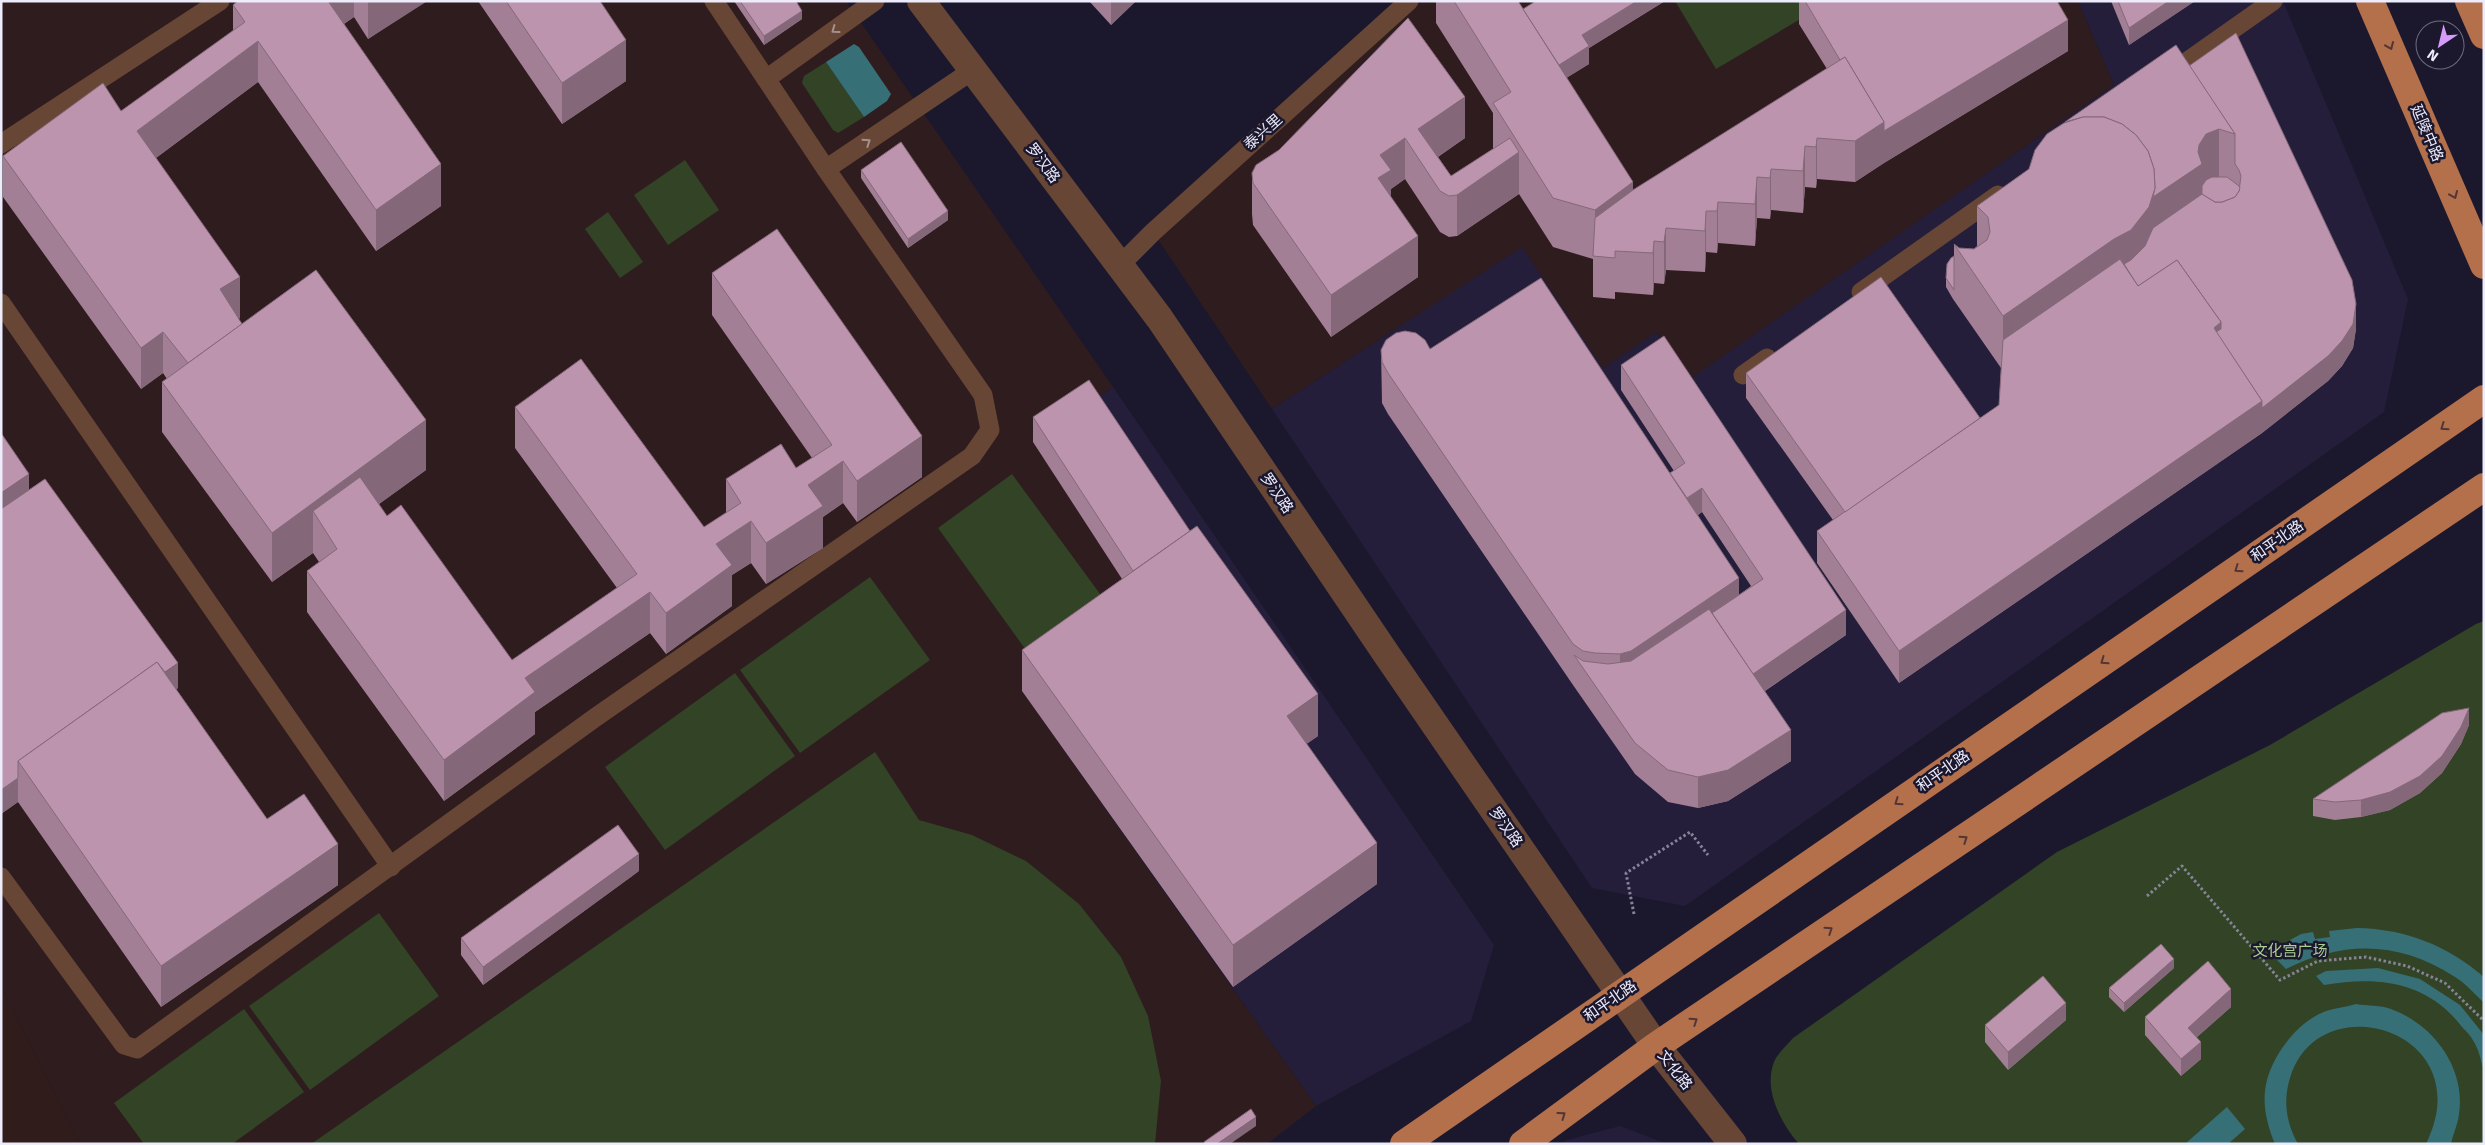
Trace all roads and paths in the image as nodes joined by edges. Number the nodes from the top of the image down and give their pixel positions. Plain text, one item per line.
1 (220, 1) edge
2 (714, 1) edge
3 (875, 1) edge
4 (1409, 1) edge
5 (2272, 1) edge
6 (2370, 1) edge
7 (2469, 1) edge
8 (934, 6) edge
9 (2484, 35) edge
10 (973, 70) junction
11 (766, 79) junction
12 (2150, 87) edge
13 (1, 144) edge
14 (826, 169) junction
15 (2012, 185) edge
16 (1120, 265) junction
17 (2484, 265) edge
18 (1849, 300) edge
19 (1, 303) edge
20 (1784, 346) edge
21 (1743, 375) dead end
22 (2484, 399) edge
23 (2484, 487) edge
24 (1708, 855) dead end
25 (391, 867) junction
26 (1, 877) edge
27 (2146, 896) dead end
28 (1634, 914) dead end
29 (1621, 993) junction
30 (2484, 1021) edge
31 (1656, 1046) junction
32 (1404, 1144) edge
33 (1523, 1144) edge
34 (1734, 1144) edge

1 - 13 lane
2 - 11 lane
3 -> 11 lane
4 - 16 lane, 泰兴里
5 - 12 lane
6 -> 17 main road, 延陵中路
7 - 9 main road
8 - 10 street, 罗汉路
14 -> 10 lane
10 - 16 street, 罗汉路
11 - 14 lane
14 - 25 lane
15 - 18 lane
16 - 29 street, 罗汉路
19 - 25 lane
20 - 21 lane
22 -> 29 main road, 和平北路
31 -> 23 main road
24 - 28 path
25 - 26 lane
27 - 30 path
29 - 31 street, 文化路
29 - 32 main road, 和平北路
33 -> 31 main road
31 - 34 street, 文化路

